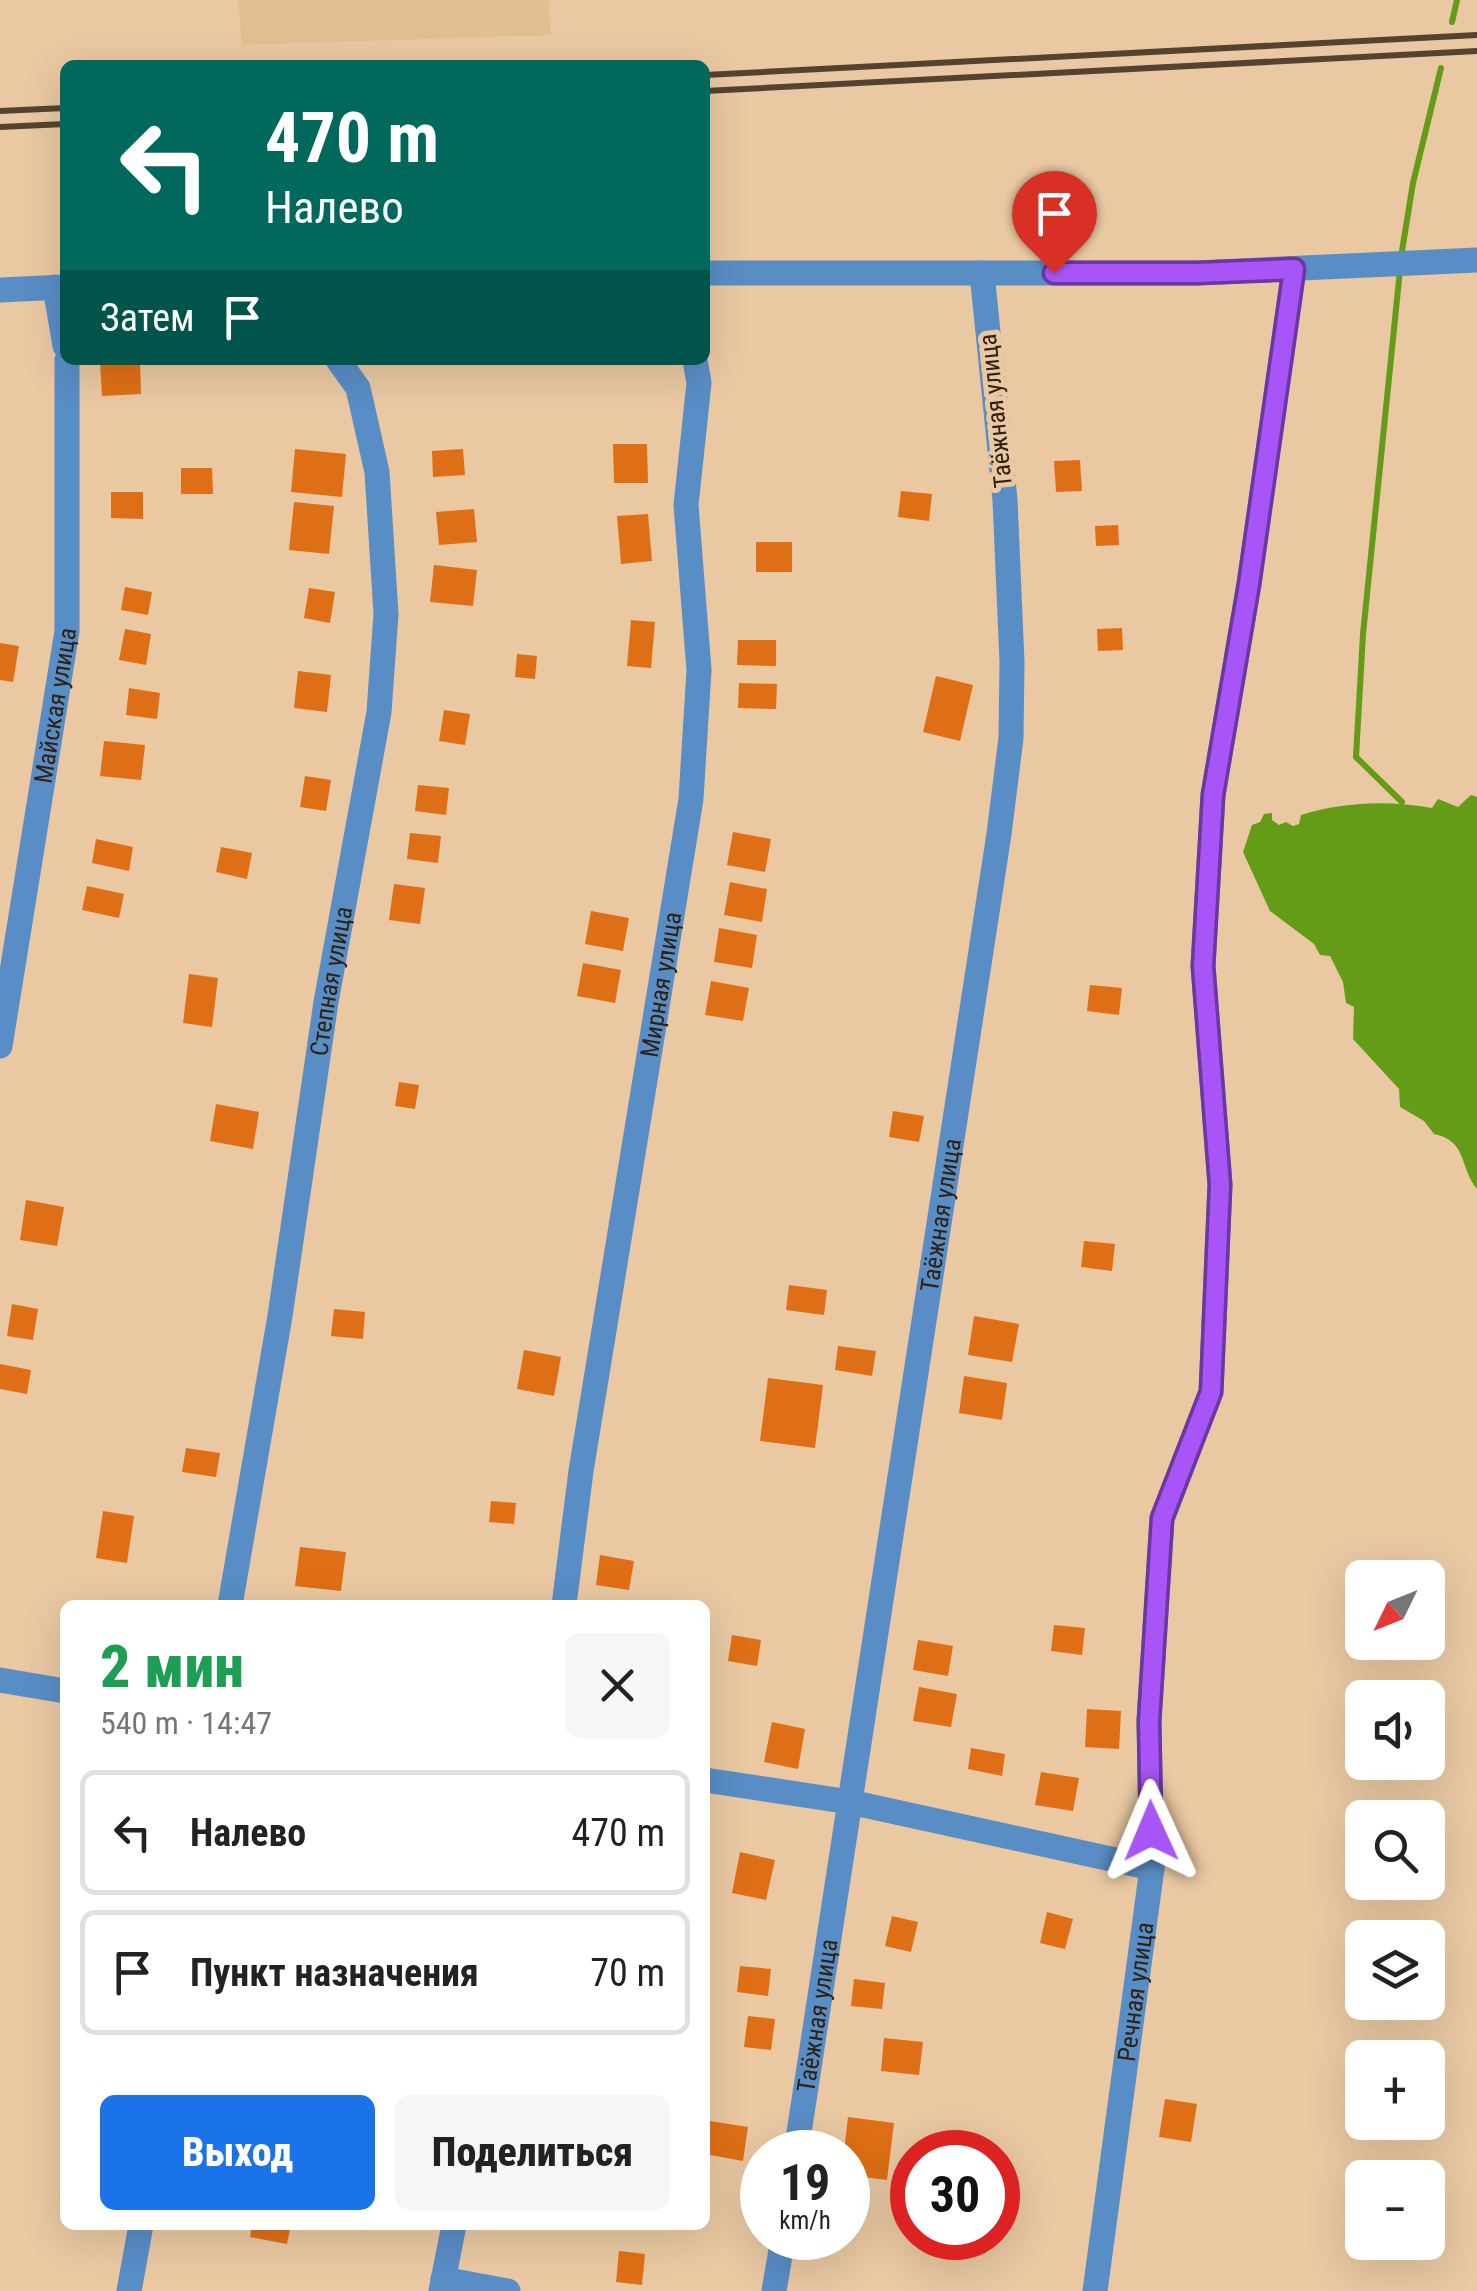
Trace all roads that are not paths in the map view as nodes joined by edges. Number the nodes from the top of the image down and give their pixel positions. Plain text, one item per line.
1 (1477, 260) edge
2 (1294, 269) junction
3 (710, 273) edge
4 (982, 273) junction
5 (60, 287) edge
6 (0, 290) edge
7 (67, 365) edge
8 (342, 365) edge
9 (696, 365) edge
10 (0, 1046) edge
11 (231, 1600) edge
12 (565, 1600) edge
13 (0, 1680) edge
14 (60, 1690) edge
15 (710, 1781) edge
16 (850, 1802) junction
17 (1152, 1868) junction
18 (799, 2130) edge
19 (141, 2230) edge
20 (453, 2230) edge
21 (779, 2260) edge
22 (442, 2285) edge
23 (129, 2291) edge
24 (508, 2291) edge
25 (774, 2291) edge
26 (1096, 2291) edge

1 - 2 street
2 - 4 street
2 - 17 street, Речная улица
3 - 4 street
4 - 16 street, Таёжная улица
5 - 6 street
7 - 10 street, Майская улица
8 - 11 street, Степная улица
9 - 12 street, Мирная улица
13 - 14 street
15 - 16 street
16 - 17 street
16 - 18 street, Таёжная улица
17 - 26 street, Речная улица
19 - 23 street
20 - 22 street
21 - 25 street
22 - 24 street

